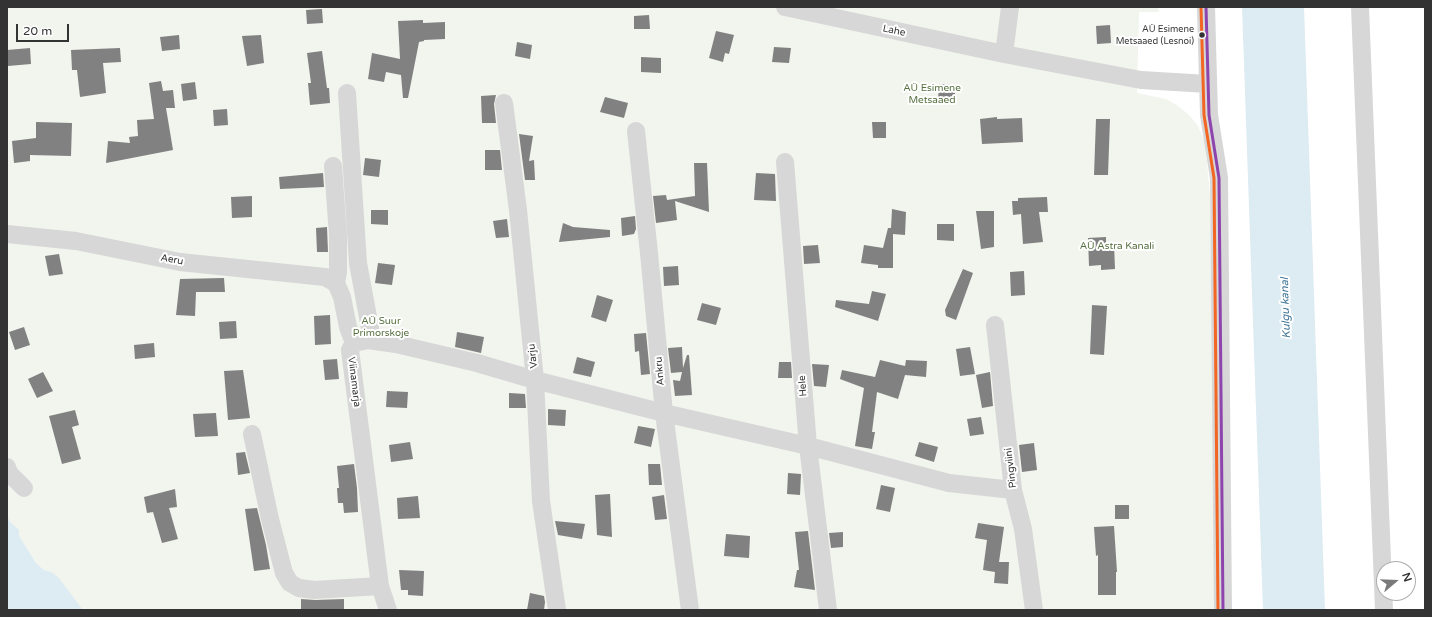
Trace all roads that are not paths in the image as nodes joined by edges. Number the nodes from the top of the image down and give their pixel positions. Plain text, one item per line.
1 (785, 7) edge
2 (1010, 7) edge
3 (1206, 7) edge
4 (1360, 7) edge
5 (1004, 54) junction
6 (1208, 84) junction
7 (347, 92) dead end
8 (504, 103) dead end
9 (636, 131) dead end
10 (785, 162) dead end
11 (333, 166) dead end
12 (7, 234) edge
13 (336, 283) junction
14 (995, 325) dead end
15 (361, 342) junction
16 (535, 380) junction
17 (664, 412) junction
18 (252, 434) dead end
19 (808, 446) junction
20 (7, 468) edge
21 (24, 488) dead end
22 (1013, 490) junction
23 (380, 586) junction
24 (388, 610) edge
25 (557, 610) edge
26 (690, 610) edge
27 (828, 610) edge
28 (1034, 610) edge
29 (1223, 610) edge
30 (1384, 610) edge

1 - 5 street, Lahe
2 - 5 street
3 - 6 street
4 - 30 street
5 - 6 street, Lahe
6 - 29 street
7 - 15 street, Viinamarja
8 - 16 street, Varju
9 - 17 street, Ankru
10 - 19 street, Hele
11 - 13 street
12 - 13 street, Aeru
13 - 15 street
14 - 22 street, Pingviini
15 - 16 street
15 - 23 street, Viinamarja
16 - 17 street
16 - 25 street, Varju
17 - 19 street
17 - 26 street, Ankru
18 - 23 street
19 - 22 street
19 - 27 street, Hele
20 - 21 street
22 - 28 street, Pingviini
23 - 24 street, Viinamarja

